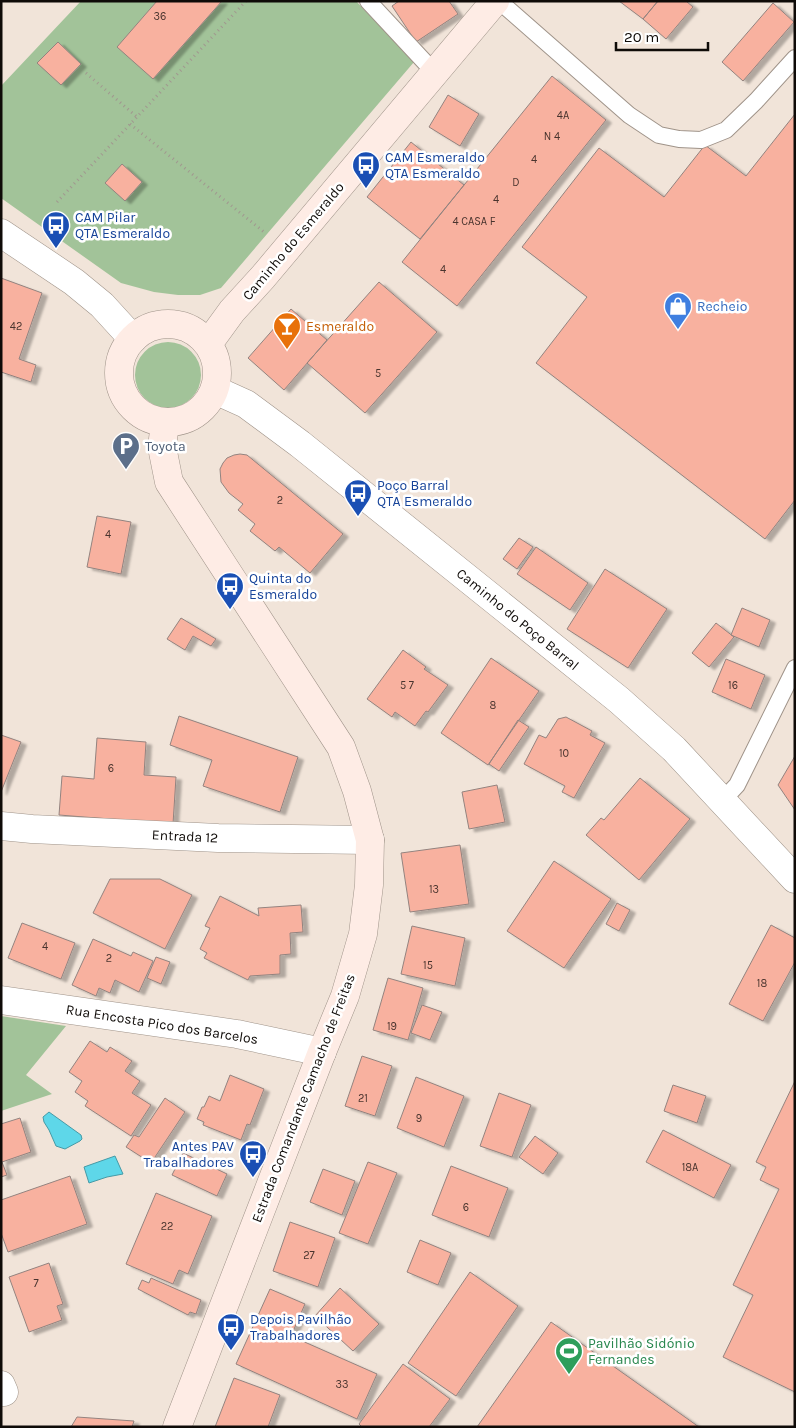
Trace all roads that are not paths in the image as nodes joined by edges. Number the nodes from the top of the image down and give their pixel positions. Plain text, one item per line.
1 (368, 1) edge
2 (495, 1) edge
3 (499, 1) edge
4 (795, 58) edge
5 (435, 73) junction
6 (1, 233) edge
7 (133, 339) junction
8 (208, 344) junction
9 (215, 390) junction
10 (165, 423) junction
11 (795, 668) edge
12 (722, 801) junction
13 (1, 826) edge
14 (370, 840) junction
15 (795, 878) edge
16 (1, 1000) edge
17 (322, 1052) junction
18 (177, 1427) edge

1 - 5 lane
2 - 5 main road, Caminho do Esmeraldo
3 - 4 lane
5 - 8 main road, Caminho do Esmeraldo
6 - 7 street
7 - 8 main road
7 - 10 main road
8 - 9 main road
9 - 10 main road
9 - 12 street, Caminho do Poço Barral
10 - 14 main road, Estrada Comandante Camacho de Freitas
11 - 12 lane
12 - 15 street, Caminho do Poço Barral
13 - 14 street, Entrada 12
14 - 17 main road, Estrada Comandante Camacho de Freitas
16 - 17 street, Rua Encosta Pico dos Barcelos
17 - 18 main road, Estrada Comandante Camacho de Freitas

